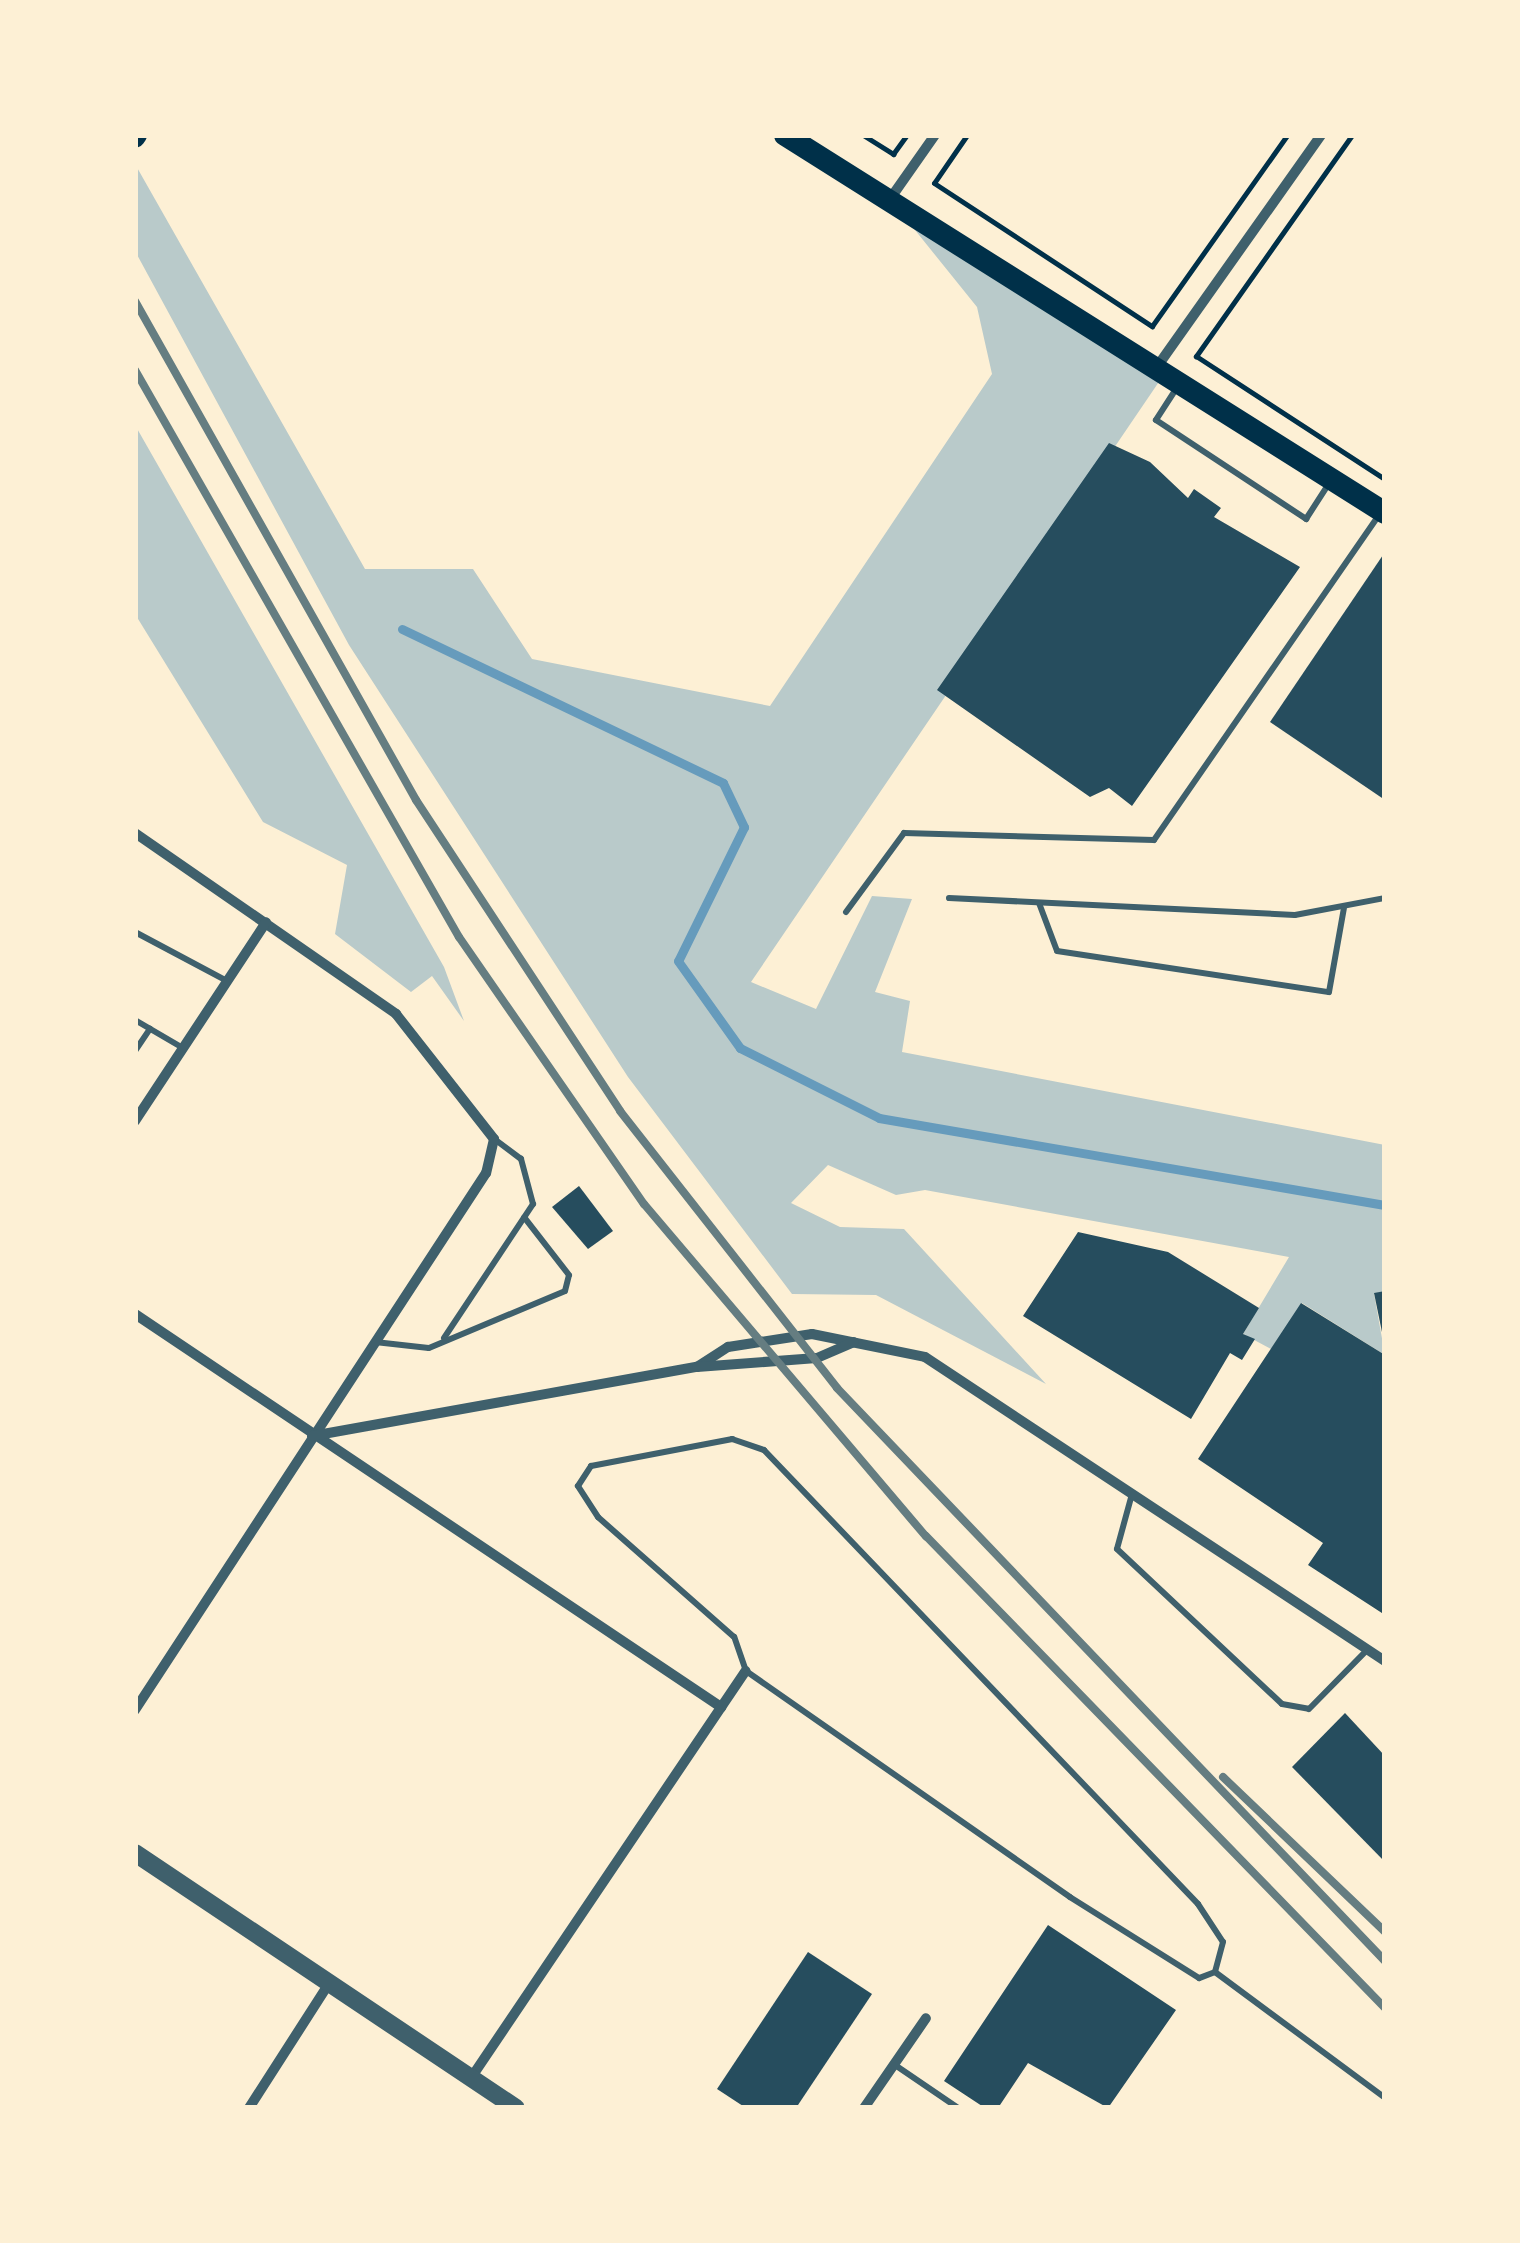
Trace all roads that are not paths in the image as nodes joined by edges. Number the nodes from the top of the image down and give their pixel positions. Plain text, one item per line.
1 (785, 135) edge
2 (935, 135) edge
3 (1321, 135) edge
4 (890, 199) junction
5 (1159, 364) junction
6 (1182, 380) junction
7 (1333, 478) junction
8 (1383, 512) edge
9 (135, 833) edge
10 (950, 898) dead end
11 (1385, 898) edge
12 (1039, 903) junction
13 (1344, 908) junction
14 (846, 912) dead end
15 (266, 922) junction
16 (135, 932) edge
17 (227, 981) junction
18 (135, 1020) edge
19 (150, 1029) junction
20 (183, 1048) junction
21 (135, 1050) edge
22 (135, 1121) edge
23 (494, 1139) junction
24 (524, 1217) junction
25 (135, 1314) edge
26 (444, 1339) junction
27 (855, 1341) junction
28 (374, 1342) junction
29 (697, 1367) junction
30 (311, 1436) junction
31 (1132, 1493) junction
32 (1368, 1650) junction
33 (1385, 1661) edge
34 (746, 1671) junction
35 (721, 1708) junction
36 (135, 1710) edge
37 (135, 1853) edge
38 (1215, 1972) junction
39 (328, 1984) junction
40 (926, 2018) dead end
41 (894, 2064) junction
42 (471, 2078) junction
43 (1385, 2098) edge
44 (249, 2108) edge
45 (516, 2108) edge
46 (864, 2108) edge
47 (958, 2108) edge

1 - 4 main road
2 - 4 street
3 - 5 street
4 - 5 main road
5 - 6 main road
6 - 7 main road
6 - 7 lane
7 - 8 main road
8 - 14 lane
9 - 15 street
10 - 12 lane
11 - 13 lane
12 - 13 lane
12 - 13 lane
15 - 17 street
15 - 23 street
16 - 17 lane
17 - 20 street
18 - 19 lane
19 - 20 lane
19 - 21 lane
20 - 22 street
23 - 24 lane
23 - 28 street
24 - 26 lane
24 - 26 lane
25 - 30 street
26 - 28 lane
27 - 29 street
27 - 29 street
27 - 31 street
28 - 30 street
29 - 30 street
30 - 35 street
30 - 36 street
31 - 32 street
31 - 32 lane
32 - 33 street
34 - 35 street
34 - 38 lane
34 - 38 lane
35 - 42 street
37 - 39 street
38 - 43 lane
39 - 42 street
39 - 44 street
40 - 41 street
41 - 46 street
41 - 47 lane
42 - 45 street

